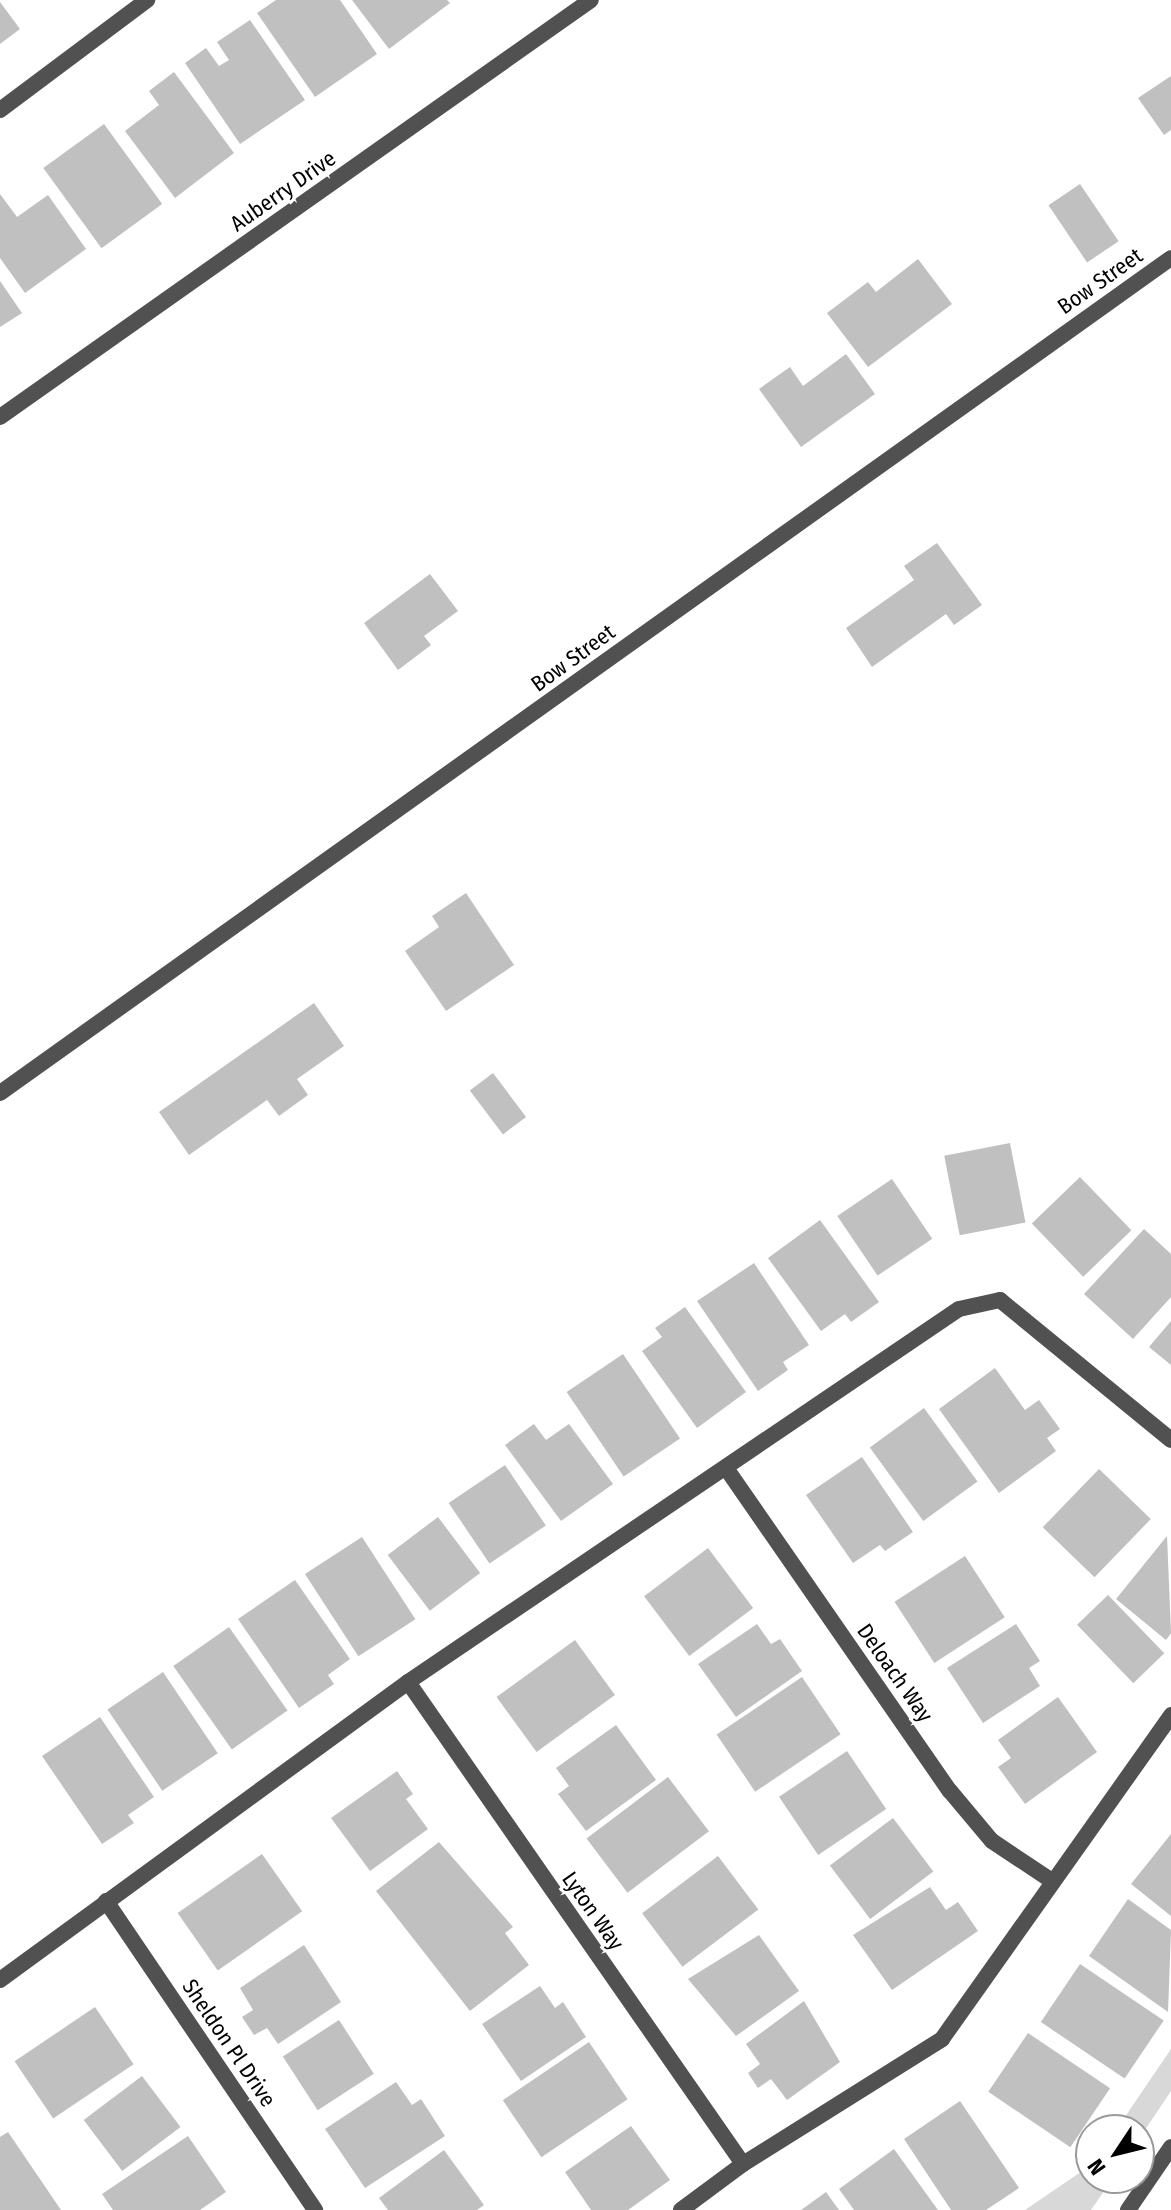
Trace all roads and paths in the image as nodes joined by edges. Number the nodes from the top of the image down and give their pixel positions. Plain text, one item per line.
1 (147, 0) edge
2 (591, 0) edge
3 (0, 110) edge
4 (1171, 258) edge
5 (0, 417) edge
6 (0, 1093) edge
7 (1171, 1440) edge
8 (726, 1468) junction
9 (408, 1682) junction
10 (1171, 1715) edge
11 (1052, 1881) junction
12 (106, 1901) junction
13 (0, 1980) edge
14 (1171, 2147) edge
15 (743, 2164) junction
16 (315, 2210) edge
17 (681, 2210) edge
18 (1128, 2210) edge

1 - 3 street
2 - 5 street, Auberry Drive
4 - 6 street, Bow Street
7 - 8 street
8 - 9 street
8 - 11 street, Deloach Way
9 - 12 street
9 - 15 street, Lyton Way
10 - 11 street
11 - 15 street
12 - 13 street
12 - 16 street, Sheldon Pl Drive
14 - 18 street
15 - 17 street

